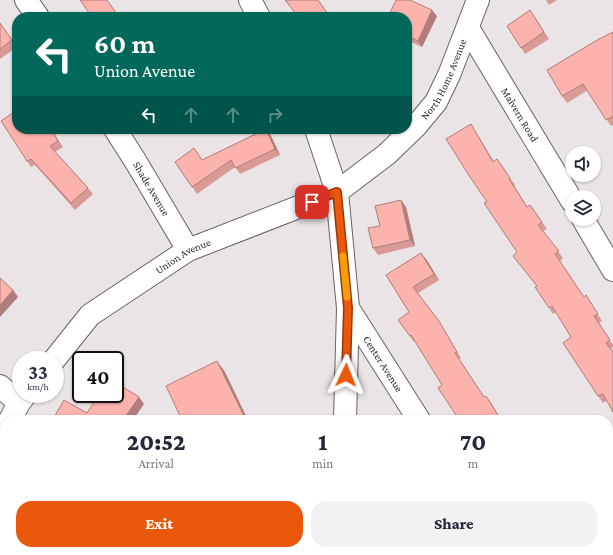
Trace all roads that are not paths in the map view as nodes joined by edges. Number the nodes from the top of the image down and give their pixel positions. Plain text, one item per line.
1 (26, 0) edge
2 (250, 0) edge
3 (478, 0) edge
4 (34, 12) edge
5 (256, 12) edge
6 (468, 28) junction
7 (412, 130) edge
8 (118, 134) edge
9 (318, 134) edge
10 (408, 134) edge
11 (565, 190) edge
12 (337, 192) junction
13 (586, 226) edge
14 (188, 250) junction
15 (613, 270) edge
16 (348, 308) junction
17 (61, 351) edge
18 (0, 386) edge
19 (18, 406) edge
20 (345, 415) edge
21 (416, 415) edge

1 - 4 street
2 - 5 street
3 - 6 street, North Home Avenue
6 - 7 street, North Home Avenue
6 - 11 street, Malvern Road
8 - 14 street, Shade Avenue
9 - 12 street
10 - 12 street, North Home Avenue
12 - 14 street, Union Avenue
12 - 16 street
13 - 15 street
14 - 17 street, Union Avenue
16 - 20 street
16 - 21 street, Center Avenue
18 - 19 street

